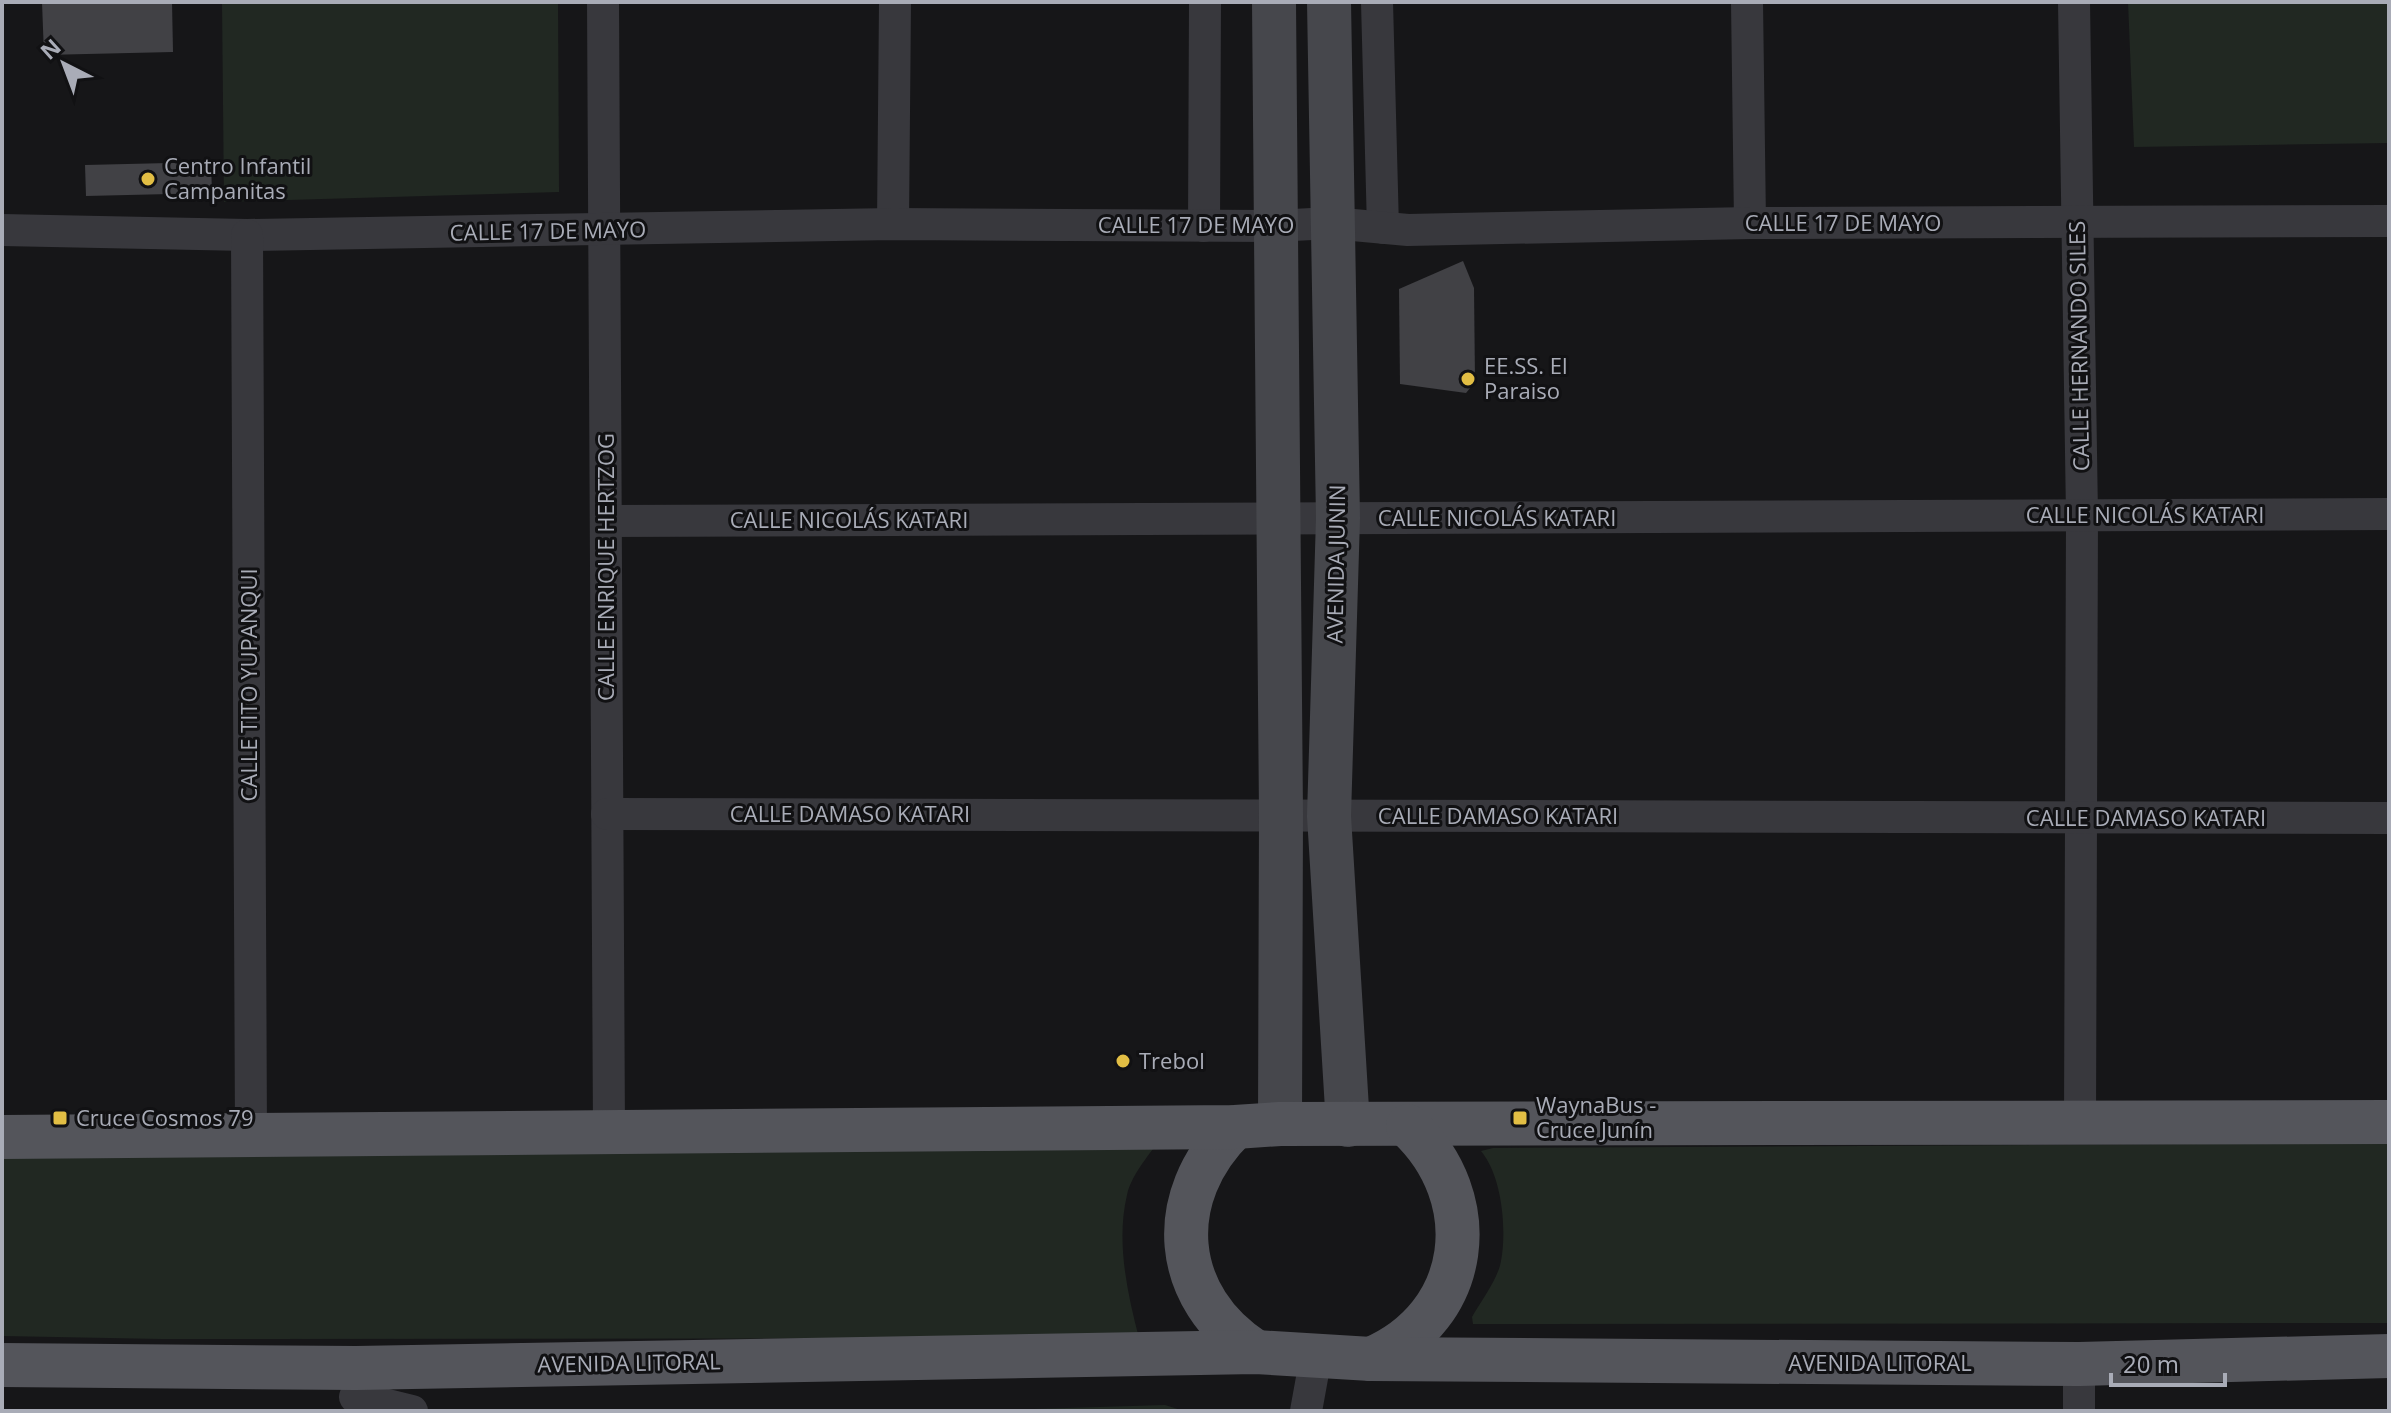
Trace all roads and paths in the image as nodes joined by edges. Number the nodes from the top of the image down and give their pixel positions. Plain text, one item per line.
1 (603, 2) edge
2 (895, 2) edge
3 (1205, 2) edge
4 (1274, 2) edge
5 (1329, 2) edge
6 (1377, 2) edge
7 (1747, 2) edge
8 (2074, 2) edge
9 (2389, 221) edge
10 (2076, 222) junction
11 (1331, 223) junction
12 (1750, 223) junction
13 (893, 224) junction
14 (1204, 226) junction
15 (1274, 226) junction
16 (1383, 228) junction
17 (2, 230) edge
18 (604, 230) junction
19 (247, 235) junction
20 (2389, 514) edge
21 (2082, 516) junction
22 (1338, 518) junction
23 (1278, 519) junction
24 (606, 521) junction
25 (607, 814) junction
26 (1281, 815) junction
27 (1329, 816) junction
28 (2079, 818) junction
29 (2389, 818) edge
30 (2389, 1122) edge
31 (2080, 1123) junction
32 (1280, 1124) junction
33 (1348, 1125) junction
34 (1408, 1126) junction
35 (1235, 1127) junction
36 (609, 1132) junction
37 (251, 1135) junction
38 (2, 1137) edge
39 (1256, 1352) junction
40 (1316, 1356) junction
41 (2389, 1356) edge
42 (1371, 1359) junction
43 (2079, 1364) junction
44 (2, 1365) edge
45 (354, 1392) edge
46 (412, 1411) edge
47 (1306, 1411) edge
48 (2079, 1411) edge

1 - 18 street, CALLE ENRIQUE HERTZOG
2 - 13 street
3 - 14 street
4 - 15 street
5 - 11 street, AVENIDA JUNIN
6 - 16 street
7 - 12 street
8 - 10 street, CALLE HERNANDO SILES
9 - 10 street, CALLE 17 DE MAYO
10 - 12 street, CALLE 17 DE MAYO
10 - 21 street, CALLE HERNANDO SILES
11 - 15 street, CALLE 17 DE MAYO
11 - 16 street, CALLE 17 DE MAYO
11 - 22 street, AVENIDA JUNIN
12 - 16 street, CALLE 17 DE MAYO
13 - 14 street, CALLE 17 DE MAYO
13 - 18 street, CALLE 17 DE MAYO
14 - 15 street, CALLE 17 DE MAYO
15 - 23 street
17 - 19 street, CALLE 17 DE MAYO
18 - 19 street, CALLE 17 DE MAYO
18 - 24 street, CALLE ENRIQUE HERTZOG
19 - 37 street, CALLE TITO YUPANQUI
20 - 21 street, CALLE NICOLÁS KATARI
21 - 22 street, CALLE NICOLÁS KATARI
21 - 28 street, CALLE HERNANDO SILES
22 - 23 street, CALLE NICOLÁS KATARI
22 - 27 street, AVENIDA JUNIN
23 - 24 street, CALLE NICOLÁS KATARI
23 - 26 street
24 - 25 street, CALLE ENRIQUE HERTZOG
25 - 26 street, CALLE DAMASO KATARI
25 - 36 street, CALLE ENRIQUE HERTZOG
26 - 27 street, CALLE DAMASO KATARI
26 - 32 street
27 - 28 street, CALLE DAMASO KATARI
27 - 33 street, AVENIDA JUNIN
28 - 29 street, CALLE DAMASO KATARI
28 - 31 street, CALLE HERNANDO SILES
30 - 31 main road
31 - 34 main road
32 - 33 main road
32 - 35 main road
33 - 34 main road
34 - 42 main road
35 - 36 main road
35 - 39 main road
36 - 37 main road
37 - 38 main road
39 - 40 main road
39 - 45 main road, AVENIDA LITORAL
40 - 42 main road
40 - 47 street
41 - 43 main road, AVENIDA LITORAL
42 - 43 main road, AVENIDA LITORAL
43 - 48 street
44 - 45 main road, AVENIDA LITORAL
45 - 46 street

